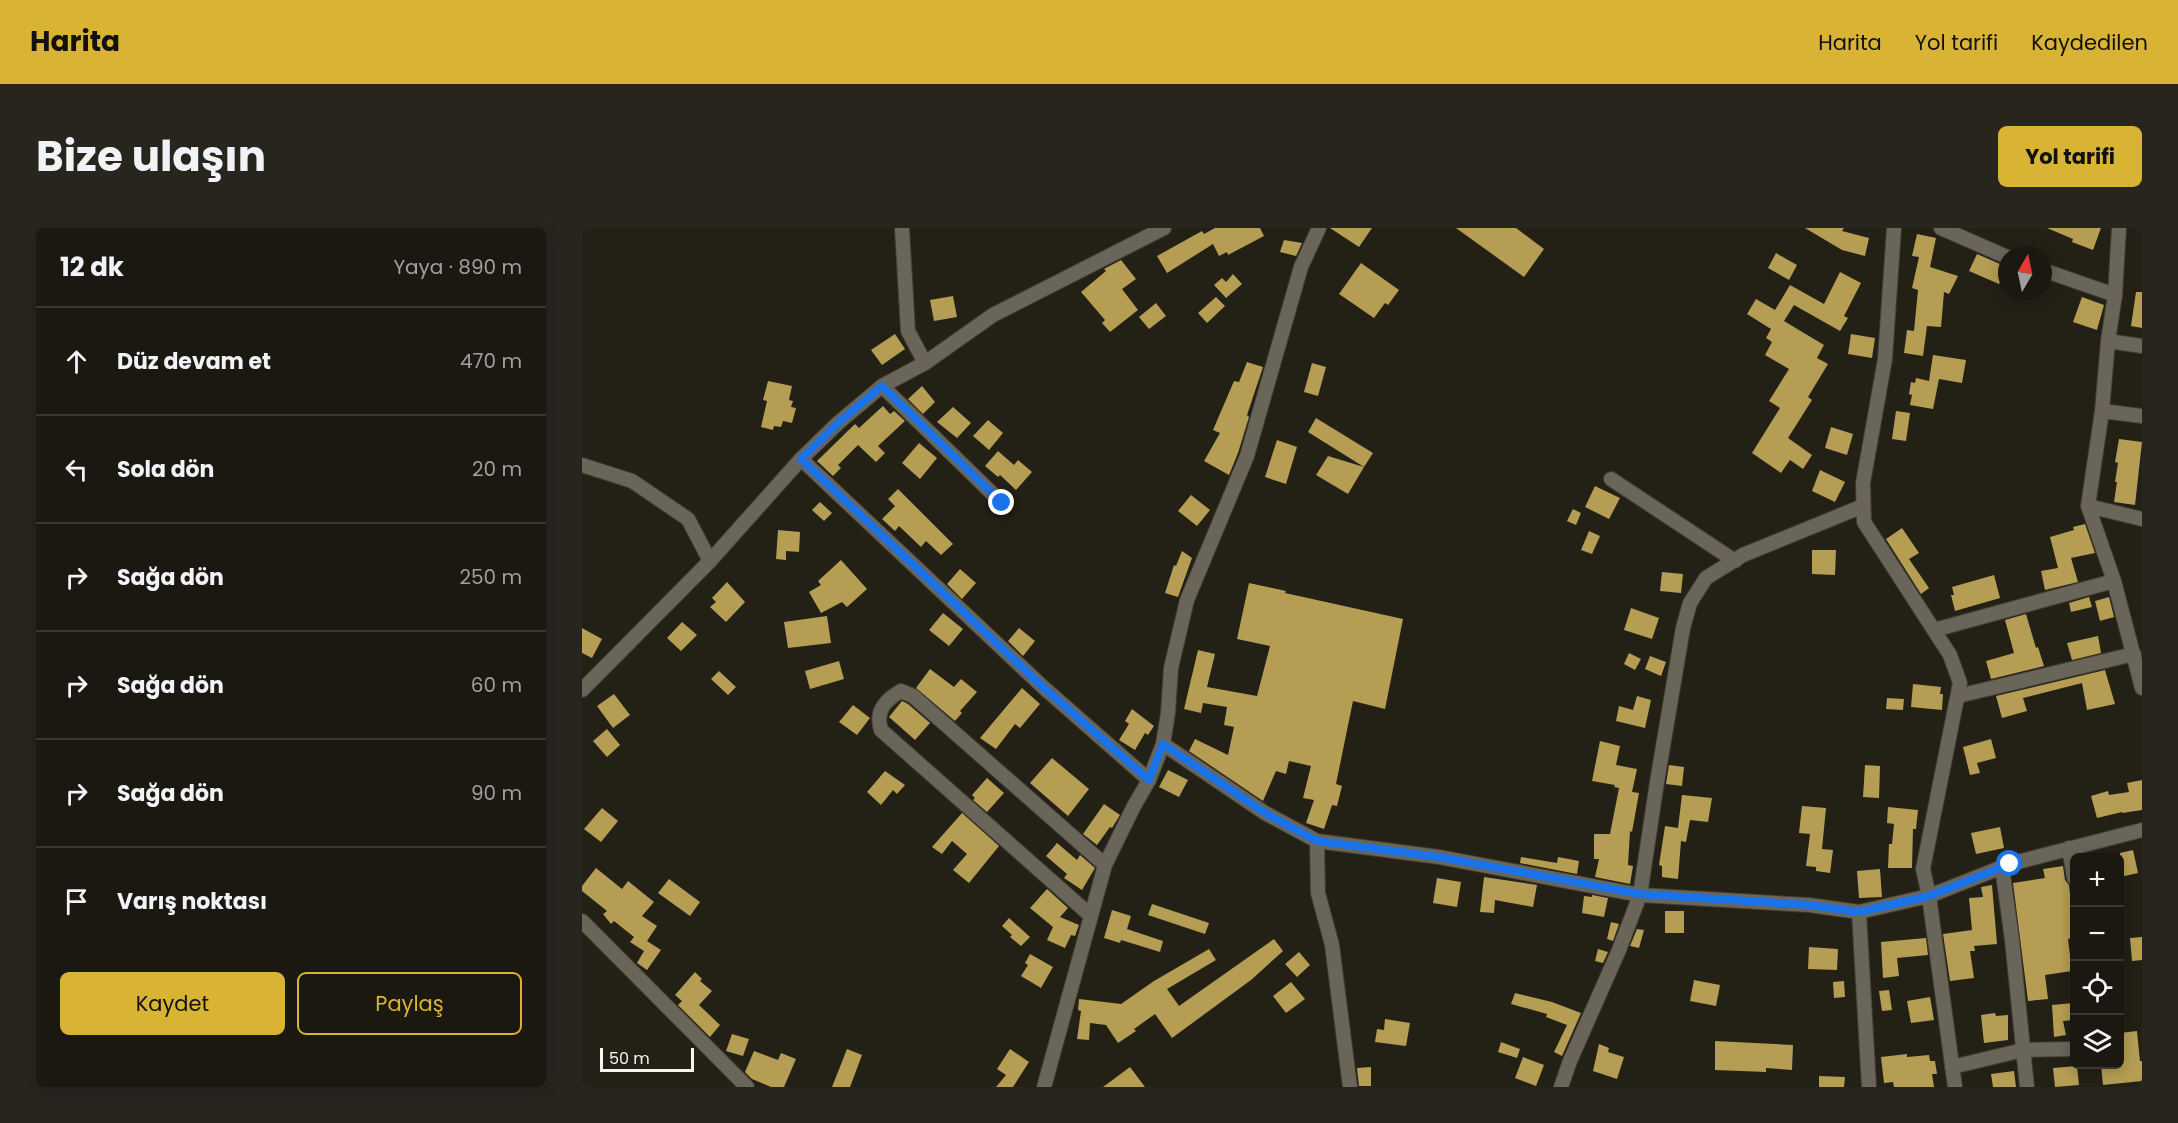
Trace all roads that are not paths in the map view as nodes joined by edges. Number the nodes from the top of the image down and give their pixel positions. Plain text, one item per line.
1 (902, 228) edge
2 (1164, 228) edge
3 (1318, 228) edge
4 (1894, 228) edge
5 (1941, 228) edge
6 (2119, 228) edge
7 (1998, 253) edge
8 (2052, 273) edge
9 (2115, 295) junction
10 (2108, 341) junction
11 (2142, 346) edge
12 (925, 363) junction
13 (882, 386) junction
14 (2102, 411) junction
15 (2142, 416) edge
16 (801, 459) junction
17 (582, 465) edge
18 (1611, 479) dead end
19 (1002, 503) dead end
20 (1863, 506) junction
21 (2088, 506) junction
22 (2142, 519) edge
23 (710, 561) junction
24 (1735, 561) junction
25 (2114, 581) junction
26 (1934, 630) junction
27 (2134, 654) junction
28 (588, 676) edge
29 (2142, 688) edge
30 (582, 690) edge
31 (1958, 696) junction
32 (1163, 744) junction
33 (1149, 780) junction
34 (2142, 830) edge
35 (1317, 841) junction
36 (2069, 848) junction
37 (2070, 854) edge
38 (1105, 865) junction
39 (2002, 867) junction
40 (1640, 894) junction
41 (1929, 896) junction
42 (1859, 912) junction
43 (1090, 915) junction
44 (582, 921) edge
45 (2070, 1049) edge
46 (2023, 1050) junction
47 (1952, 1067) junction
48 (747, 1087) edge
49 (1044, 1087) edge
50 (1350, 1087) edge
51 (1561, 1087) edge
52 (1869, 1087) edge
53 (1955, 1087) edge
54 (2027, 1087) edge

1 - 12 street
2 - 12 street
3 - 32 street
4 - 20 street
5 - 7 street
6 - 9 street
8 - 9 street
9 - 10 street
10 - 11 street
10 - 14 street
12 - 13 street
13 - 16 street
13 - 19 street
14 - 15 street
14 - 21 street
16 - 23 street
16 - 33 street
17 - 23 street
18 - 24 street
20 - 24 street
20 - 26 street
21 - 22 street
21 - 25 street
23 - 28 street
24 - 40 street
25 - 26 street
25 - 27 street
26 - 31 street
27 - 29 street
27 - 31 street
28 - 30 street
31 - 41 street
32 - 33 street
32 - 35 street
33 - 38 street
34 - 36 street
35 - 40 street
35 - 50 street
36 - 37 street
36 - 39 street
38 - 43 street
38 - 43 street
39 - 41 street
39 - 46 street
40 - 42 street
40 - 51 street
41 - 42 street
41 - 47 street
42 - 52 street
43 - 49 street
44 - 48 street
45 - 46 street
46 - 47 street
46 - 54 street
47 - 53 street

